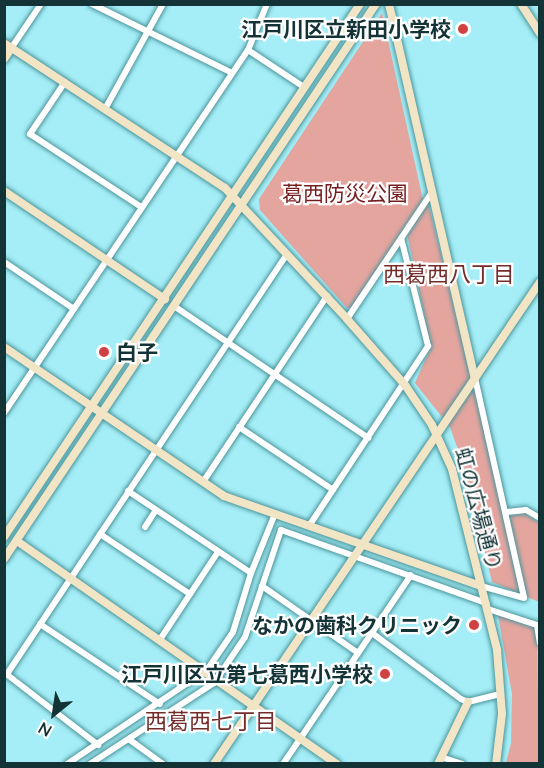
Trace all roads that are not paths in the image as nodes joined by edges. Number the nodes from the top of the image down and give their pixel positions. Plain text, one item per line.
1 (41, 4) edge
2 (92, 4) edge
3 (163, 4) edge
4 (267, 4) edge
5 (360, 4) edge
6 (376, 4) edge
7 (389, 4) edge
8 (520, 4) edge
9 (148, 32) junction
10 (540, 33) edge
11 (8, 45) edge
12 (248, 50) junction
13 (4, 59) edge
14 (232, 73) junction
15 (65, 82) junction
16 (304, 87) junction
17 (105, 109) junction
18 (176, 155) junction
19 (4, 190) edge
20 (432, 192) junction
21 (233, 196) junction
22 (241, 206) junction
23 (141, 207) junction
24 (401, 238) junction
25 (287, 254) junction
26 (107, 260) junction
27 (4, 262) edge
28 (540, 282) edge
29 (327, 296) junction
30 (165, 299) junction
31 (174, 306) junction
32 (74, 309) junction
33 (347, 319) junction
34 (228, 343) junction
35 (4, 347) edge
36 (35, 368) junction
37 (274, 374) junction
38 (475, 378) junction
39 (405, 385) junction
40 (92, 407) junction
41 (4, 413) edge
42 (102, 414) junction
43 (239, 427) junction
44 (438, 433) junction
45 (368, 438) junction
46 (156, 450) junction
47 (203, 482) junction
48 (333, 490) junction
49 (128, 491) junction
50 (156, 510) junction
51 (507, 512) junction
52 (275, 514) junction
53 (540, 518) edge
54 (309, 526) junction
55 (145, 527) dead end
56 (100, 534) junction
57 (5, 535) edge
58 (17, 541) junction
59 (362, 545) junction
60 (218, 552) junction
61 (356, 556) junction
62 (4, 560) edge
63 (250, 573) junction
64 (411, 575) junction
65 (71, 577) junction
66 (481, 585) junction
67 (262, 586) junction
68 (190, 594) junction
69 (487, 606) junction
70 (312, 620) junction
71 (40, 624) junction
72 (538, 626) edge
73 (372, 633) junction
74 (161, 638) junction
75 (540, 643) edge
76 (358, 653) junction
77 (207, 670) junction
78 (6, 673) edge
79 (217, 678) junction
80 (501, 694) junction
81 (468, 702) junction
82 (160, 704) junction
83 (254, 705) junction
84 (300, 738) junction
85 (129, 740) junction
86 (98, 745) junction
87 (440, 760) edge
88 (67, 764) edge
89 (90, 764) edge
90 (163, 764) edge
91 (214, 764) edge
92 (283, 764) edge
93 (337, 764) edge
94 (462, 764) edge
95 (496, 764) edge

1 - 11 street
2 - 9 street
3 - 9 street
4 - 12 street
5 - 16 street
6 - 22 street
7 - 20 street
8 - 10 street
9 - 14 street
9 - 17 street
11 - 13 street
11 - 15 street, 虹の広場通り
12 - 14 street
12 - 16 street
14 - 18 street
15 - 17 street, 虹の広場通り
15 - 23 street
16 - 21 street
17 - 18 street, 虹の広場通り
18 - 21 street, 虹の広場通り
18 - 23 street
19 - 26 street
20 - 24 street
20 - 38 street
21 - 22 street, 虹の広場通り
21 - 30 street
22 - 25 street, 虹の広場通り
22 - 31 street
23 - 26 street
24 - 33 street
24 - 39 street
25 - 29 street, 虹の広場通り
25 - 34 street
26 - 30 street
26 - 32 street
27 - 32 street
28 - 38 street
29 - 33 street, 虹の広場通り
29 - 37 street
30 - 40 street
31 - 34 street
31 - 42 street
32 - 36 street
33 - 39 street, 虹の広場通り
34 - 37 street
34 - 46 street
35 - 36 street
36 - 40 street
36 - 41 street
37 - 43 street
37 - 45 street
38 - 44 street
38 - 51 street
39 - 44 street, 虹の広場通り
39 - 45 street
40 - 42 street
40 - 57 street
42 - 46 street
42 - 58 street
43 - 47 street
43 - 48 street
44 - 59 street
44 - 66 street, 虹の広場通り
45 - 48 street
46 - 47 street
46 - 49 street
47 - 52 street
48 - 54 street
49 - 50 street
49 - 56 street
50 - 55 street
50 - 60 street
51 - 53 street
51 - 66 street
52 - 54 street
52 - 63 street
54 - 59 street
56 - 65 street
56 - 68 street
58 - 62 street
58 - 65 street
59 - 61 street
59 - 66 street
60 - 63 street
60 - 68 street
61 - 64 street
61 - 67 street
61 - 70 street
63 - 77 street
64 - 69 street
64 - 73 street
65 - 71 street
65 - 74 street
66 - 69 street, 虹の広場通り
67 - 70 street
67 - 79 street
68 - 74 street
69 - 72 street
69 - 80 street, 虹の広場通り
70 - 76 street
70 - 83 street
71 - 78 street
71 - 82 street
72 - 75 street
73 - 76 street
73 - 81 street
74 - 77 street
76 - 84 street
77 - 79 street
77 - 82 street
78 - 86 street
79 - 83 street
79 - 85 street
80 - 81 street
80 - 95 street, 虹の広場通り
81 - 87 street
82 - 86 street
83 - 84 street
83 - 91 street
84 - 92 street
84 - 93 street
85 - 89 street
85 - 90 street
86 - 88 street
87 - 94 street

